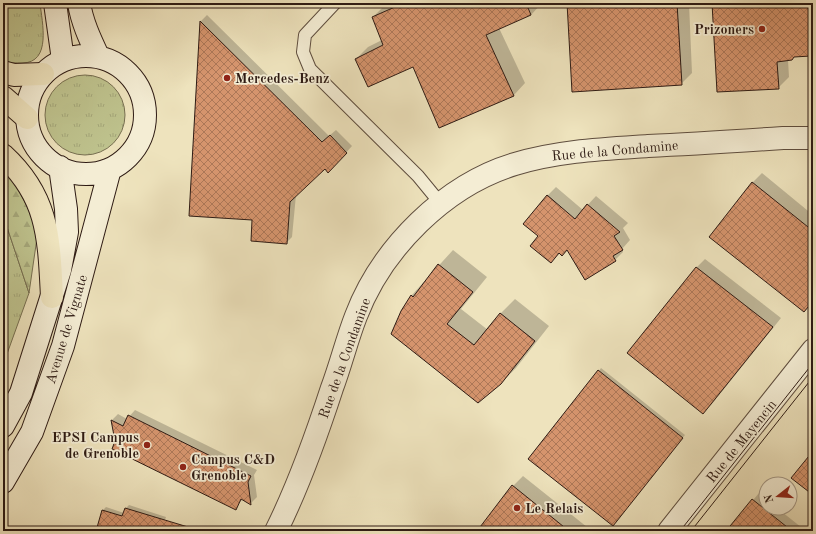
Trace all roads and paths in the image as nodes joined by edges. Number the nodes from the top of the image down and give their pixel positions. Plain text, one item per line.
1 (55, 3) edge
2 (79, 3) edge
3 (335, 3) edge
4 (98, 56) junction
5 (63, 60) junction
6 (3, 72) edge
7 (43, 74) junction
8 (3, 97) edge
9 (27, 118) junction
10 (813, 138) edge
11 (3, 154) edge
12 (60, 168) junction
13 (110, 169) junction
14 (440, 204) junction
15 (52, 298) junction
16 (813, 350) edge
17 (3, 426) edge
18 (3, 482) edge
19 (276, 531) edge
20 (669, 531) edge

1 - 5 street
2 - 4 street
3 - 14 lane
4 - 5 street
4 - 13 street
5 - 7 street
6 - 7 highway
7 - 9 street
8 - 9 highway
9 - 12 street
10 - 14 street, Rue de la Condamine
11 - 15 highway
12 - 13 street
12 - 15 street, Avenue de Vignate
13 - 18 street, Avenue de Vignate
14 - 19 street, Rue de la Condamine
15 - 17 street, Avenue de Vignate
16 - 20 street, Rue de Mayencin

